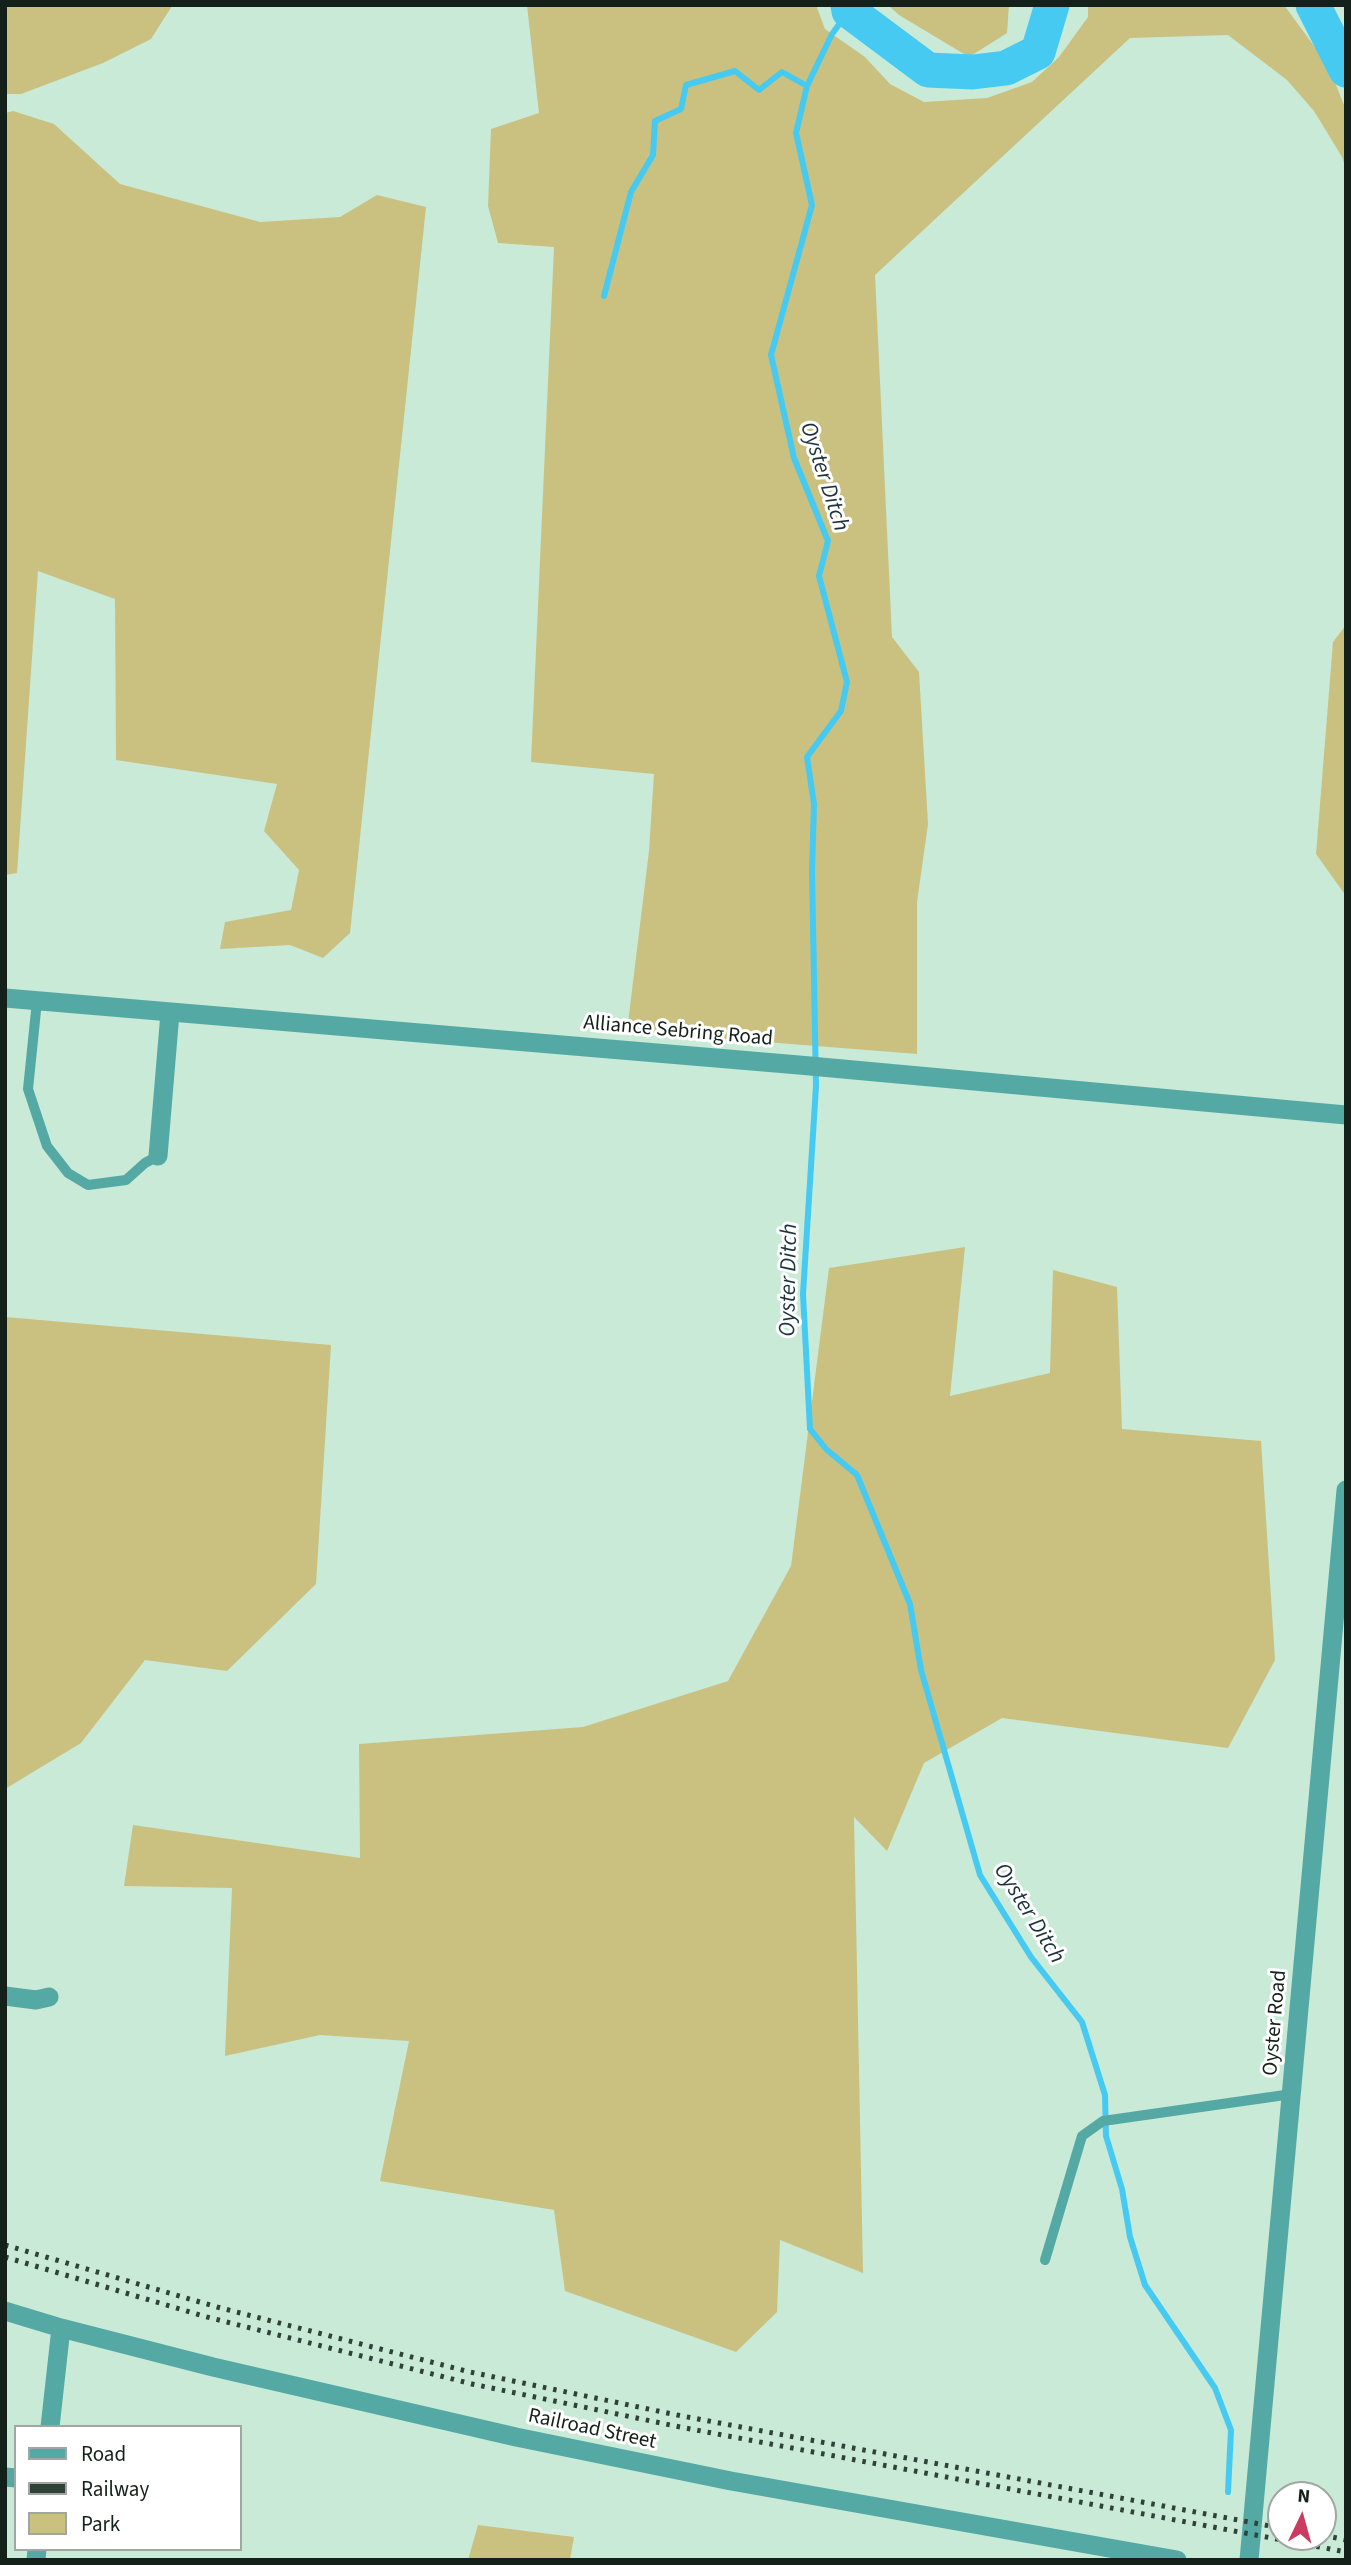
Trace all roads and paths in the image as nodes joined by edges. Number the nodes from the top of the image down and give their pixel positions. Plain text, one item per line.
1 (5, 998) edge
2 (37, 1001) junction
3 (170, 1013) junction
4 (1346, 1115) edge
5 (158, 1156) joint
6 (1346, 1490) edge
7 (5, 1996) edge
8 (49, 1997) dead end
9 (1292, 2094) junction
10 (1045, 2260) dead end
11 (5, 2311) edge
12 (61, 2328) junction
13 (50, 2425) edge
14 (1177, 2560) edge
15 (1249, 2560) edge

1 - 2 street, Alliance Sebring Road
2 - 3 street, Alliance Sebring Road
2 - 5 lane
3 - 4 street, Alliance Sebring Road
3 - 5 street
6 - 9 street, Oyster Road
7 - 8 street
9 - 10 lane
9 - 15 street, Oyster Road
11 - 12 street, Railroad Street
12 - 13 street
12 - 14 street, Railroad Street

